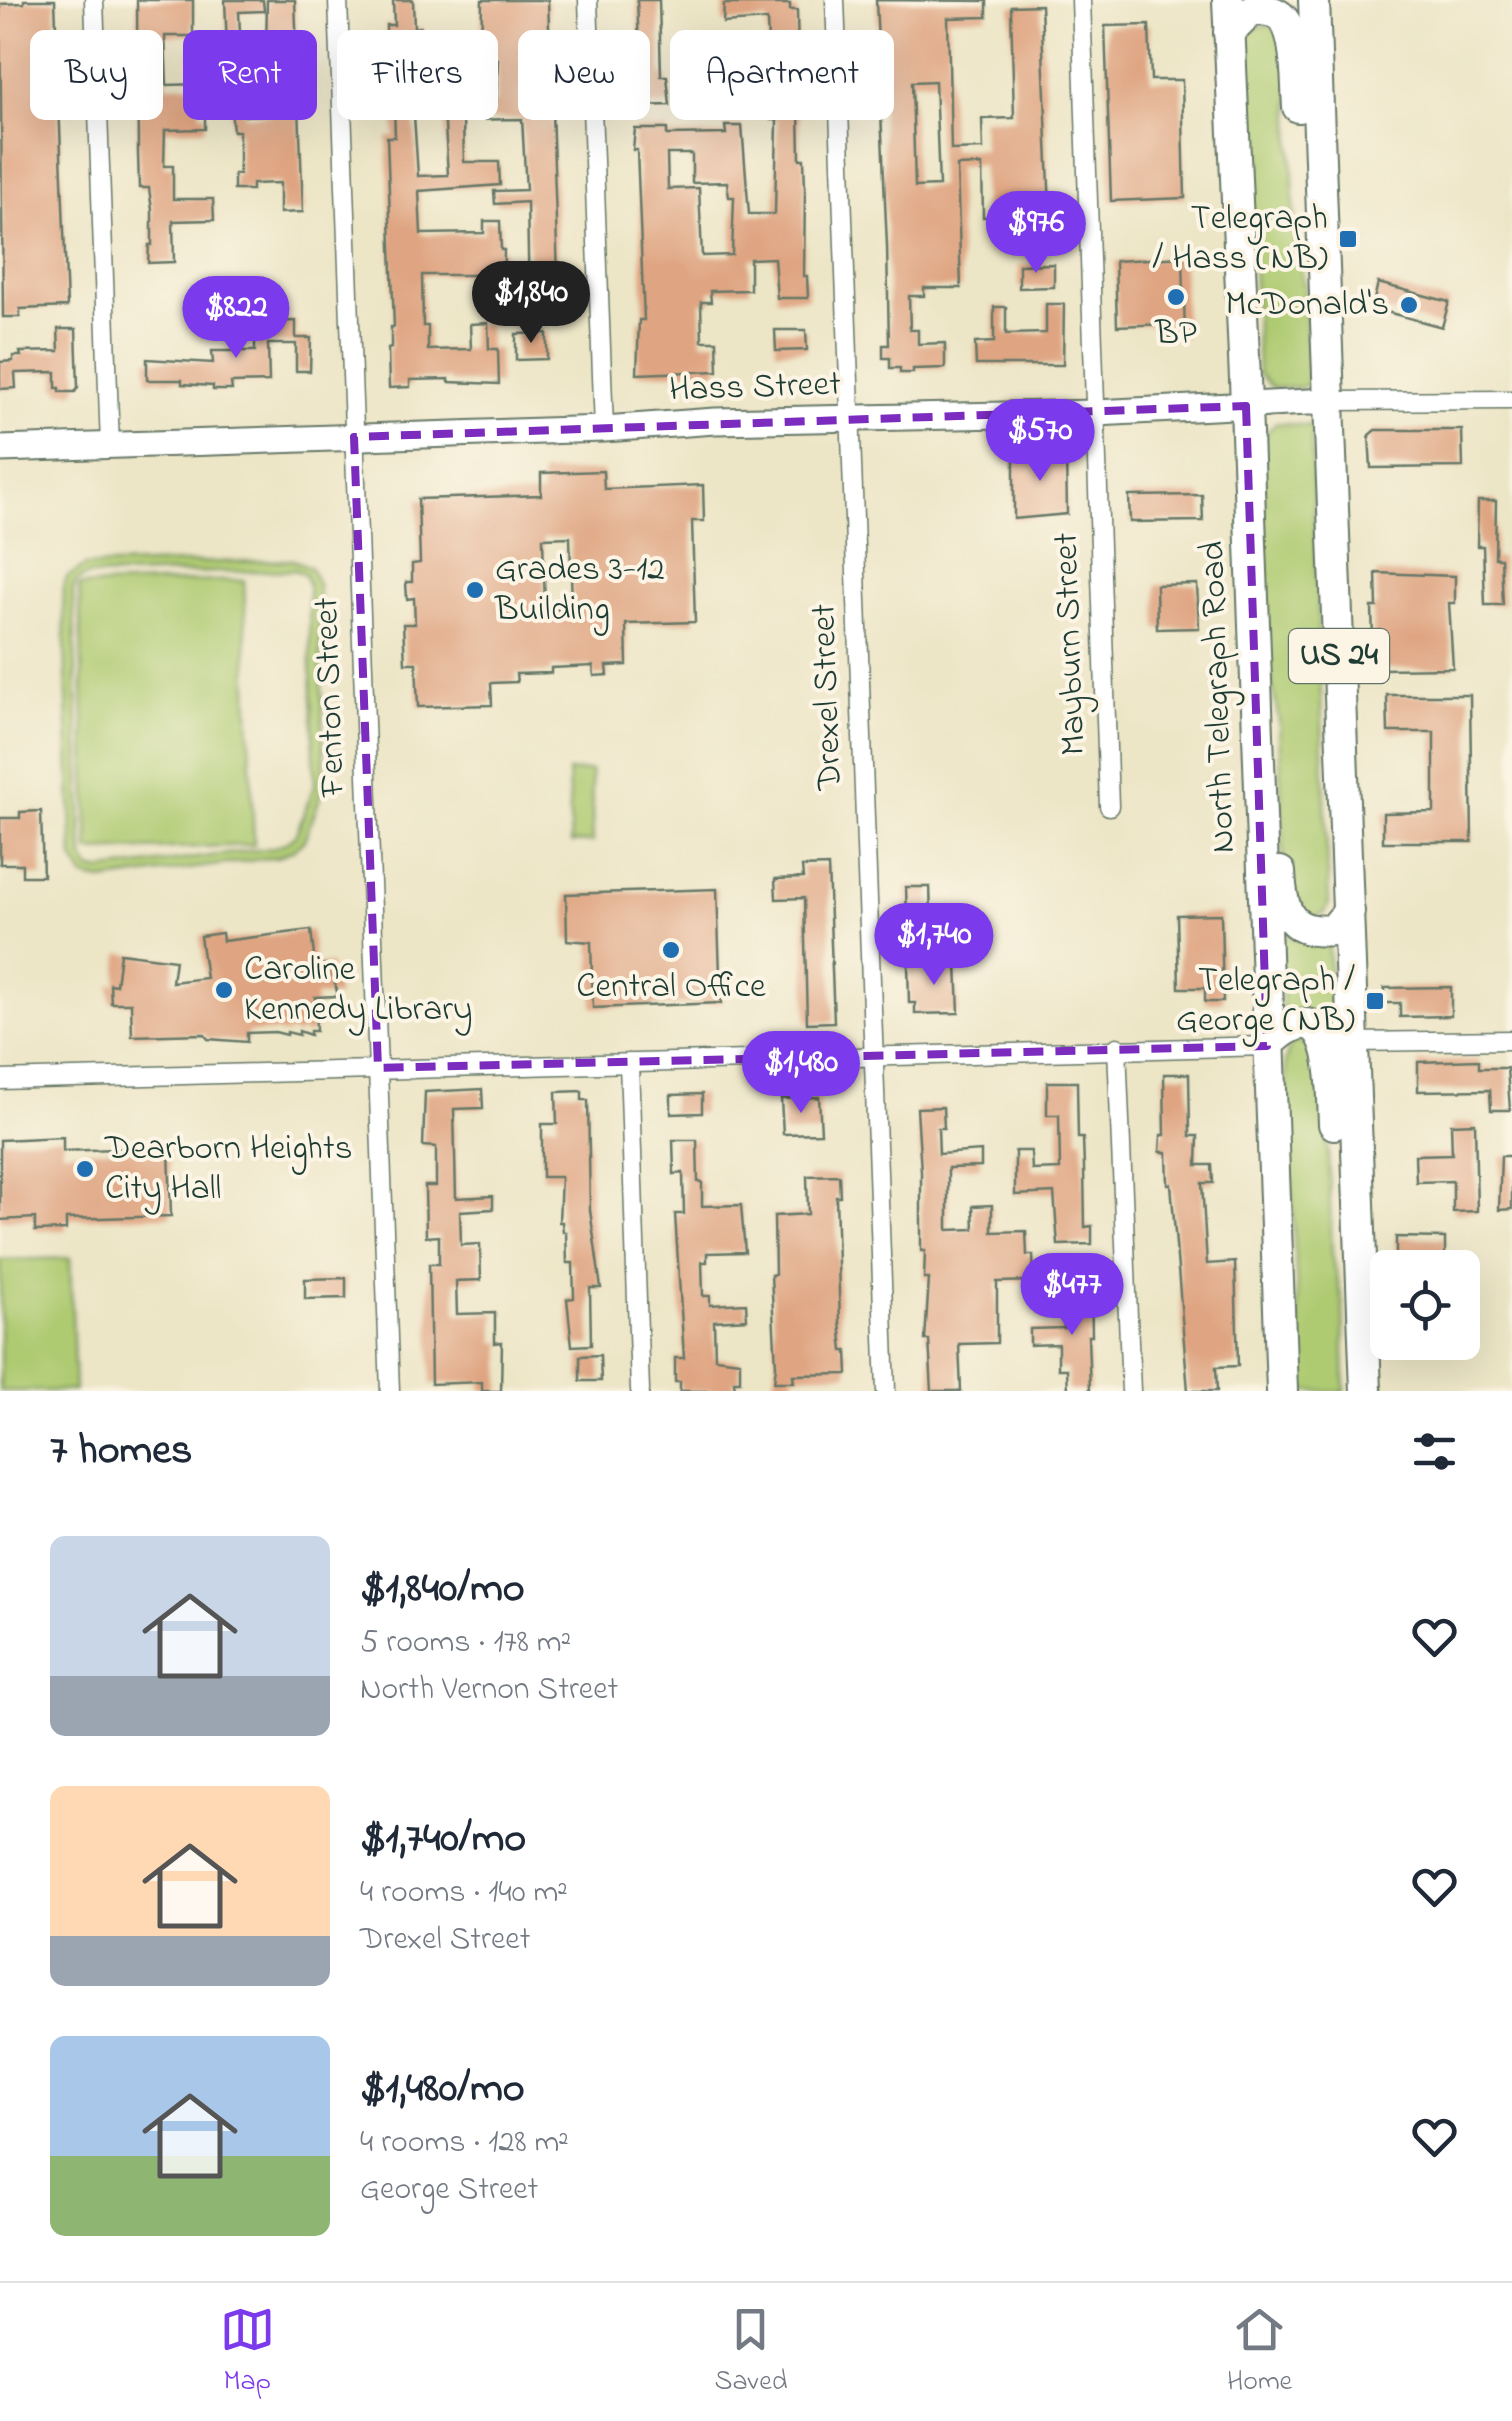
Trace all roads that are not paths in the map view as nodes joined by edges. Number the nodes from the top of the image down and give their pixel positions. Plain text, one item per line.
1 (94, 0) edge
2 (338, 0) edge
3 (588, 0) edge
4 (835, 0) edge
5 (1081, 0) edge
6 (1228, 0) edge
7 (1314, 0) edge
8 (1229, 33) junction
9 (1324, 269) junction
10 (1512, 400) edge
11 (1329, 401) junction
12 (1246, 406) junction
13 (1096, 413) junction
14 (850, 420) junction
15 (604, 429) junction
16 (354, 437) junction
17 (110, 446) junction
18 (0, 448) edge
19 (1256, 702) junction
20 (1109, 806) dead end
21 (1350, 911) junction
22 (1512, 1040) edge
23 (1352, 1042) junction
24 (1267, 1046) junction
25 (1117, 1048) junction
26 (873, 1057) junction
27 (629, 1063) junction
28 (378, 1068) junction
29 (0, 1080) edge
30 (1360, 1271) junction
31 (390, 1391) edge
32 (640, 1391) edge
33 (886, 1391) edge
34 (1130, 1391) edge
35 (1282, 1391) edge
36 (1366, 1391) edge

1 - 17 street
2 - 16 street, Fenton Street
3 - 15 street
4 - 14 street, Drexel Street
5 - 13 street, Mayburn Street
6 - 8 main road, North Telegraph Road / US 24
7 - 9 main road, US 24
8 - 9 main road
8 - 12 main road, North Telegraph Road / US 24
9 - 11 main road, US 24
10 - 11 street, Hass Street
11 - 12 street, Hass Street
11 - 21 main road, US 24
12 - 13 street, Hass Street
12 - 19 main road, North Telegraph Road / US 24
13 - 14 street, Hass Street
13 - 20 street, Mayburn Street
14 - 15 street, Hass Street
14 - 26 street, Drexel Street
15 - 16 street, Hass Street
16 - 17 street, Hass Street
16 - 28 street, Fenton Street
17 - 18 street, Hass Street
19 - 21 main road
19 - 24 main road, North Telegraph Road / US 24
21 - 23 main road, US 24
22 - 23 street
23 - 30 main road, US 24
24 - 25 street
24 - 30 main road
24 - 35 main road, North Telegraph Road / US 24
25 - 26 street
25 - 34 street
26 - 27 street
26 - 33 street, Drexel Street
27 - 28 street
27 - 32 street
28 - 29 street
28 - 31 street, Fenton Street
30 - 36 main road, US 24

